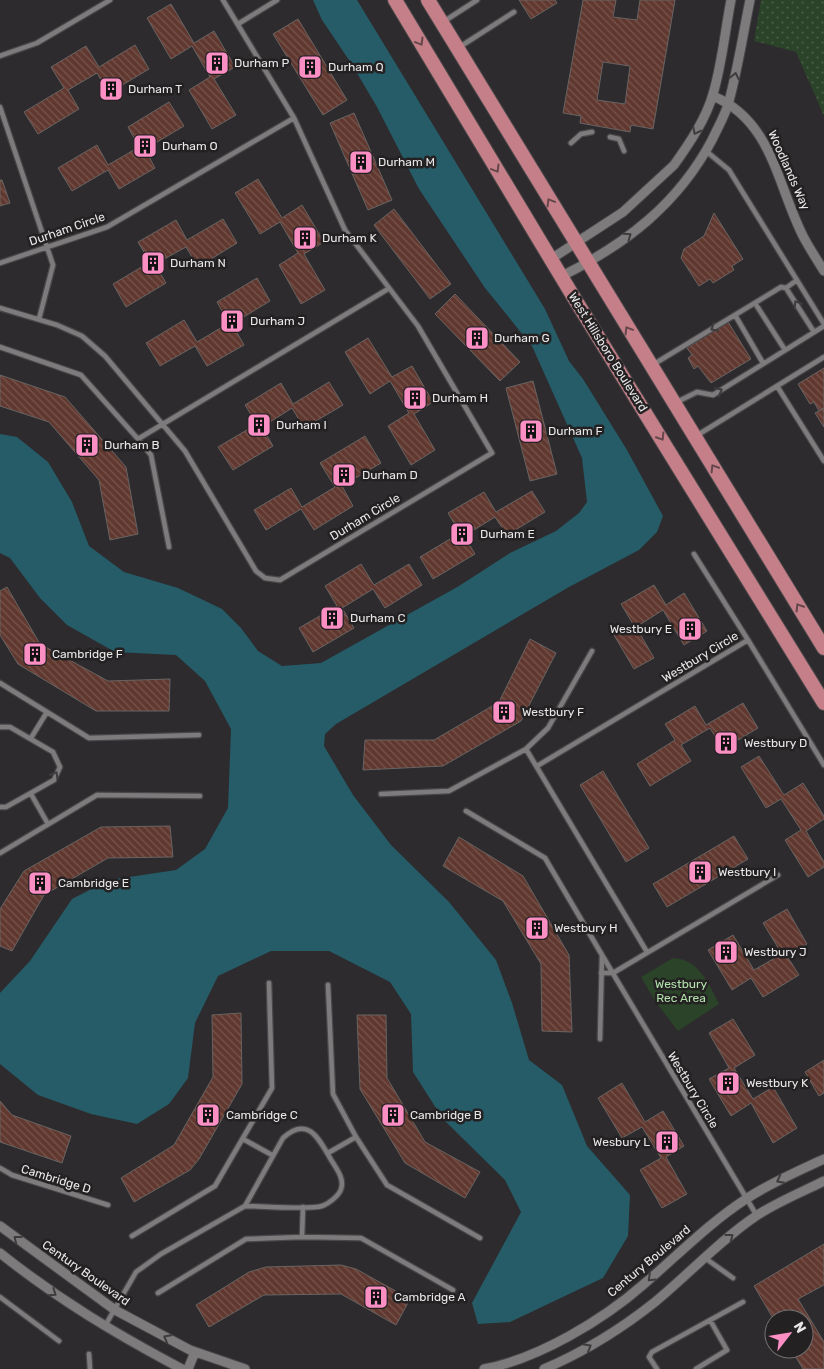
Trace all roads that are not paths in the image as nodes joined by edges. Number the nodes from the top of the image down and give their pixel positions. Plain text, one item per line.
1 (110, 0) edge
2 (224, 0) edge
3 (277, 0) edge
4 (395, 0) edge
5 (428, 0) edge
6 (478, 0) edge
7 (731, 0) edge
8 (750, 0) edge
9 (514, 12) dead end
10 (442, 22) junction
11 (238, 24) junction
12 (457, 48) junction
13 (0, 56) edge
14 (712, 96) junction
15 (729, 103) junction
16 (0, 107) edge
17 (294, 118) junction
18 (592, 132) dead end
19 (610, 137) dead end
20 (571, 143) dead end
21 (624, 151) dead end
22 (706, 151) junction
23 (576, 244) junction
24 (48, 247) junction
25 (551, 259) junction
26 (0, 263) edge
27 (587, 263) junction
28 (824, 271) edge
29 (562, 276) junction
30 (797, 280) junction
31 (786, 288) junction
32 (388, 289) junction
33 (755, 303) junction
34 (0, 308) edge
35 (735, 315) junction
36 (40, 319) junction
37 (824, 325) edge
38 (814, 332) junction
39 (0, 347) edge
40 (784, 350) junction
41 (824, 357) edge
42 (764, 363) junction
43 (650, 366) junction
44 (777, 386) junction
45 (674, 404) junction
46 (163, 424) junction
47 (694, 437) junction
48 (138, 439) junction
49 (824, 461) edge
50 (169, 547) dead end
51 (694, 554) dead end
52 (748, 640) junction
53 (824, 648) edge
54 (592, 651) dead end
55 (806, 673) junction
56 (0, 683) edge
57 (824, 685) edge
58 (824, 703) edge
59 (47, 712) junction
60 (0, 727) edge
61 (200, 735) dead end
62 (31, 738) junction
63 (526, 749) junction
64 (824, 765) edge
65 (537, 766) junction
66 (31, 794) junction
67 (380, 794) dead end
68 (200, 796) dead end
69 (0, 807) edge
70 (466, 811) dead end
71 (48, 824) junction
72 (0, 853) edge
73 (778, 875) dead end
74 (647, 952) junction
75 (602, 955) junction
76 (601, 973) junction
77 (613, 973) junction
78 (269, 983) dead end
79 (328, 984) dead end
80 (600, 1039) dead end
81 (356, 1137) junction
82 (242, 1139) junction
83 (328, 1153) junction
84 (272, 1155) junction
85 (824, 1159) edge
86 (0, 1168) edge
87 (824, 1181) edge
88 (746, 1199) junction
89 (108, 1205) dead end
90 (245, 1206) junction
91 (303, 1206) junction
92 (756, 1216) junction
93 (0, 1226) edge
94 (132, 1236) dead end
95 (302, 1237) junction
96 (480, 1238) dead end
97 (0, 1253) edge
98 (704, 1257) junction
99 (733, 1278) dead end
100 (453, 1290) dead end
101 (158, 1293) dead end
102 (0, 1297) edge
103 (743, 1302) dead end
104 (115, 1310) junction
105 (710, 1320) junction
106 (104, 1327) junction
107 (59, 1341) dead end
108 (195, 1352) junction
109 (89, 1354) dead end
110 (90, 1369) edge
111 (182, 1369) edge
112 (188, 1369) edge
113 (245, 1369) edge
114 (484, 1369) edge
115 (544, 1369) edge
116 (657, 1369) edge
117 (696, 1369) edge

1 - 13 lane
2 - 11 lane, Durham Circle
3 - 11 lane
4 -> 25 main road, West Hillsboro Boulevard
5 - 10 main road
6 - 10 lane
7 - 14 street
15 -> 8 street
9 - 12 lane
10 - 12 main road
11 - 17 lane, Durham Circle
23 -> 12 main road
14 - 15 street, Woodlands Way
14 -> 23 street
15 - 22 street
15 - 28 street, Woodlands Way
16 - 24 lane
17 - 24 lane, Durham Circle
17 - 32 lane, Durham Circle
18 - 20 lane
19 - 21 lane
27 -> 22 street
22 - 30 lane
23 - 25 street
23 - 27 main road
24 - 26 lane, Durham Circle
24 - 36 lane
25 - 29 main road, West Hillsboro Boulevard
27 - 29 street
43 -> 27 main road
29 -> 55 main road, West Hillsboro Boulevard
30 - 31 lane
30 - 37 lane
31 - 33 lane
38 -> 31 lane
32 - 46 lane
32 - 46 lane, Durham Circle
33 - 35 lane
33 - 40 lane
34 - 36 lane, Durham Circle
35 - 42 lane
35 -> 43 lane
36 - 46 lane, Durham Circle
37 - 38 lane
38 - 40 lane
39 - 48 lane
40 - 42 lane
41 - 44 lane
45 -> 42 lane
43 - 45 main road
44 - 47 lane
44 - 49 lane
45 - 47 main road
46 - 48 lane
53 -> 47 main road
48 - 50 lane
51 - 52 lane
52 - 64 lane, Westbury Circle
52 - 65 lane, Westbury Circle
54 - 63 lane
55 - 57 main road
55 - 58 main road, West Hillsboro Boulevard
56 - 59 lane
59 - 61 lane
59 - 62 lane
60 - 62 lane
66 -> 62 lane
63 - 65 lane
63 - 67 lane
65 - 74 lane
66 - 69 lane
66 - 71 lane
68 - 71 lane
70 - 75 lane
71 - 72 lane
73 - 74 lane
74 - 77 lane
75 - 76 lane
75 - 77 lane, Westbury Circle
76 - 77 lane
76 - 80 lane
77 - 88 lane, Westbury Circle
78 - 82 lane
79 - 81 lane
81 - 83 lane
81 - 96 lane
82 - 84 lane
82 - 94 lane
83 - 84 lane
83 - 91 lane
84 - 90 lane
85 -> 88 street, Century Boulevard
86 - 89 lane, Cambridge D
87 - 92 street
88 - 92 lane, Westbury Circle
88 -> 114 street, Century Boulevard
90 - 91 lane
90 - 104 lane
91 - 95 lane
98 -> 92 street
104 -> 93 street, Century Boulevard
95 - 100 lane
95 - 101 lane
97 -> 106 street
98 - 99 lane
115 -> 98 street
102 - 107 lane
103 - 105 lane
104 - 106 lane
108 -> 104 street, Century Boulevard
105 - 116 lane
105 - 117 lane
106 - 111 street
108 - 112 street
108 - 113 street, Century Boulevard
109 - 110 lane

